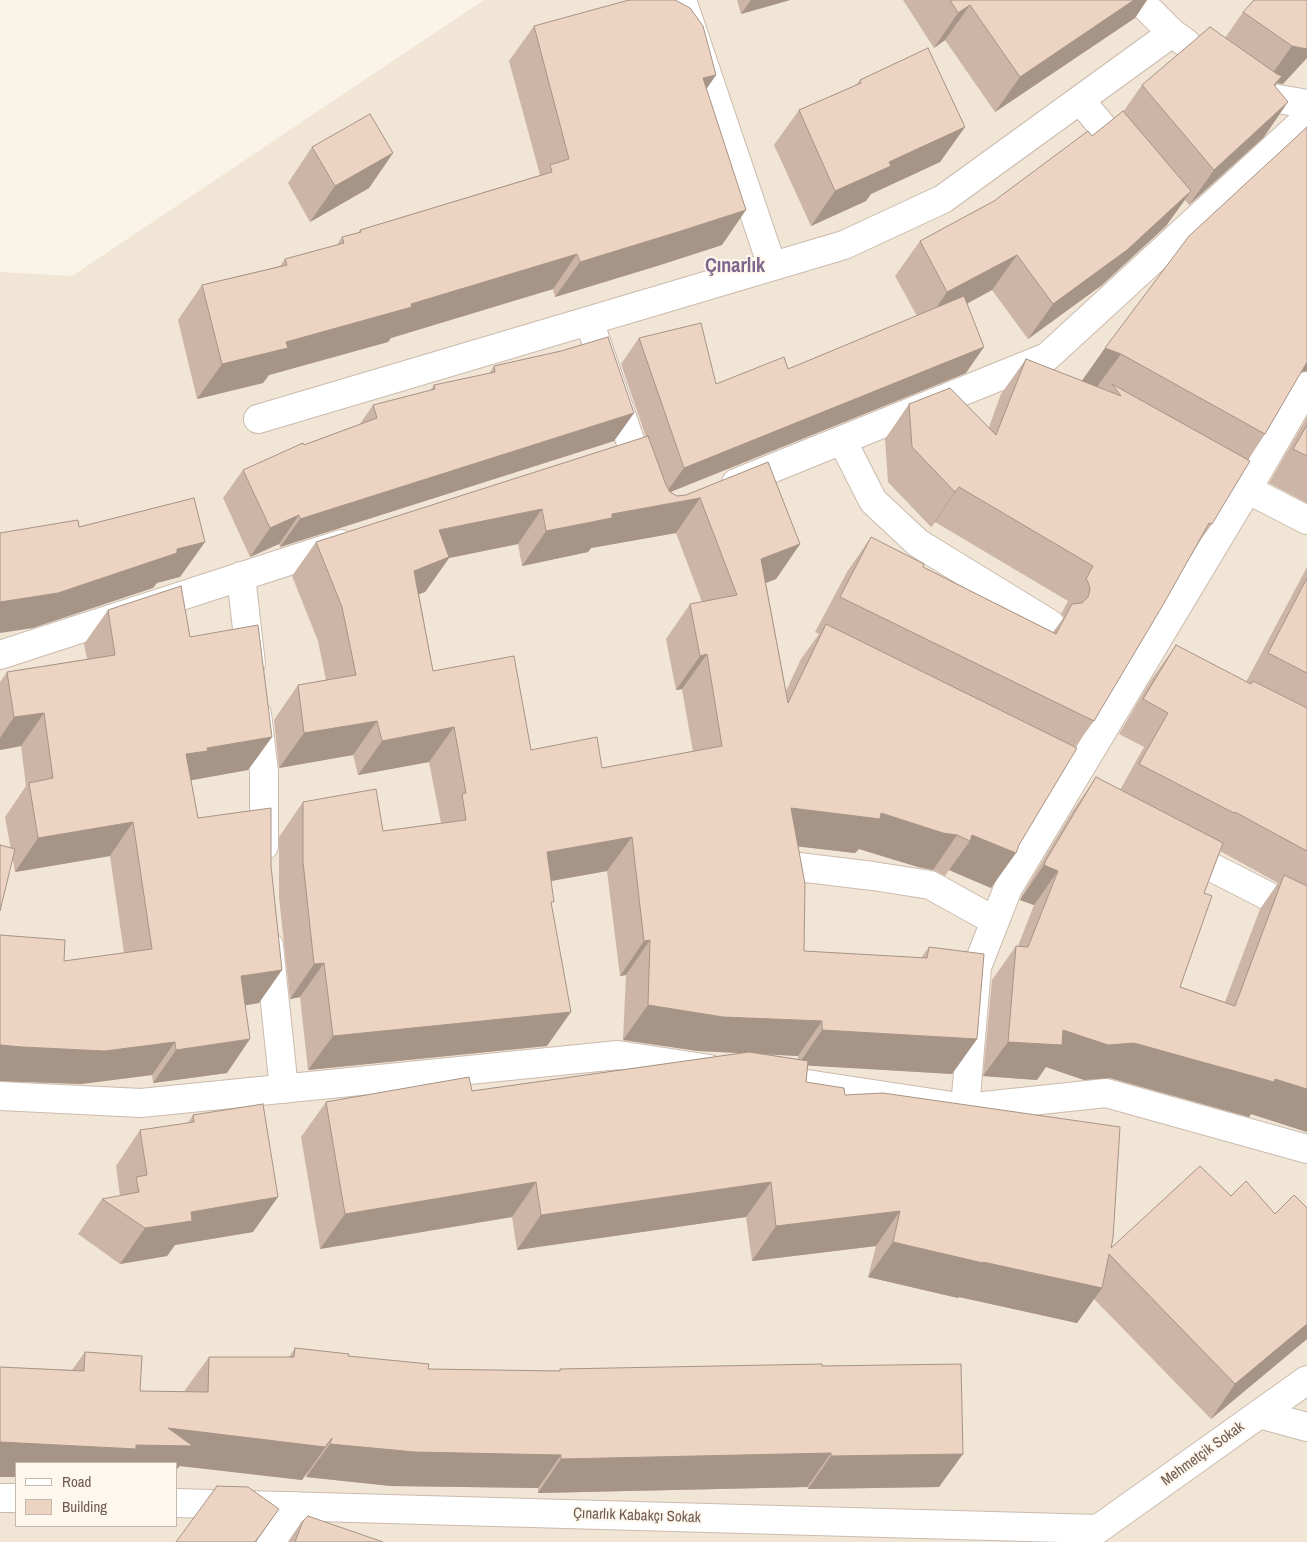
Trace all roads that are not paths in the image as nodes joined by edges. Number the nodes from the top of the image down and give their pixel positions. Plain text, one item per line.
1 (682, 0) edge
2 (1140, 0) edge
3 (1172, 33) junction
4 (1204, 56) edge
5 (1228, 73) edge
6 (1080, 100) junction
7 (1307, 104) edge
8 (1307, 118) edge
9 (1143, 175) edge
10 (1169, 205) edge
11 (1188, 228) junction
12 (772, 266) junction
13 (589, 321) junction
14 (1007, 373) junction
15 (1043, 386) edge
16 (1307, 386) edge
17 (258, 419) dead end
18 (842, 440) junction
19 (1214, 471) edge
20 (1247, 490) junction
21 (709, 494) edge
22 (650, 497) edge
23 (1307, 520) edge
24 (363, 537) edge
25 (241, 576) junction
26 (1050, 624) dead end
27 (0, 655) edge
28 (1163, 842) edge
29 (790, 866) edge
30 (264, 869) edge
31 (1307, 916) edge
32 (995, 921) junction
33 (266, 926) edge
34 (734, 1073) edge
35 (782, 1080) edge
36 (284, 1089) junction
37 (0, 1096) edge
38 (965, 1108) junction
39 (1307, 1149) edge
40 (1307, 1380) edge
41 (1258, 1414) junction
42 (1307, 1427) edge
43 (0, 1498) edge
44 (15, 1498) edge
45 (178, 1503) edge
46 (295, 1506) junction
47 (1098, 1536) edge
48 (271, 1542) edge

1 - 12 street
2 - 3 street
3 - 4 street
3 - 6 street
5 - 7 street
6 - 9 street
6 - 12 street
8 - 11 street
10 - 11 street
11 - 14 street
12 - 13 street
13 - 17 street
13 - 22 street
14 - 15 street
14 - 18 street
16 - 20 street
18 - 21 street
18 - 26 street
19 - 20 street
20 - 23 street
20 - 32 street
24 - 25 street
25 - 27 street
25 - 30 street
28 - 31 street
29 - 32 street
32 - 38 street
33 - 36 street
34 - 36 street
35 - 38 street
36 - 37 street
38 - 39 street
40 - 41 street, Mehmetçik Sokak
41 - 42 street
41 - 47 street, Mehmetçik Sokak
43 - 44 street
45 - 46 street, Çınarlık Kabakçı Sokak
46 - 47 street, Çınarlık Kabakçı Sokak
46 - 48 street

